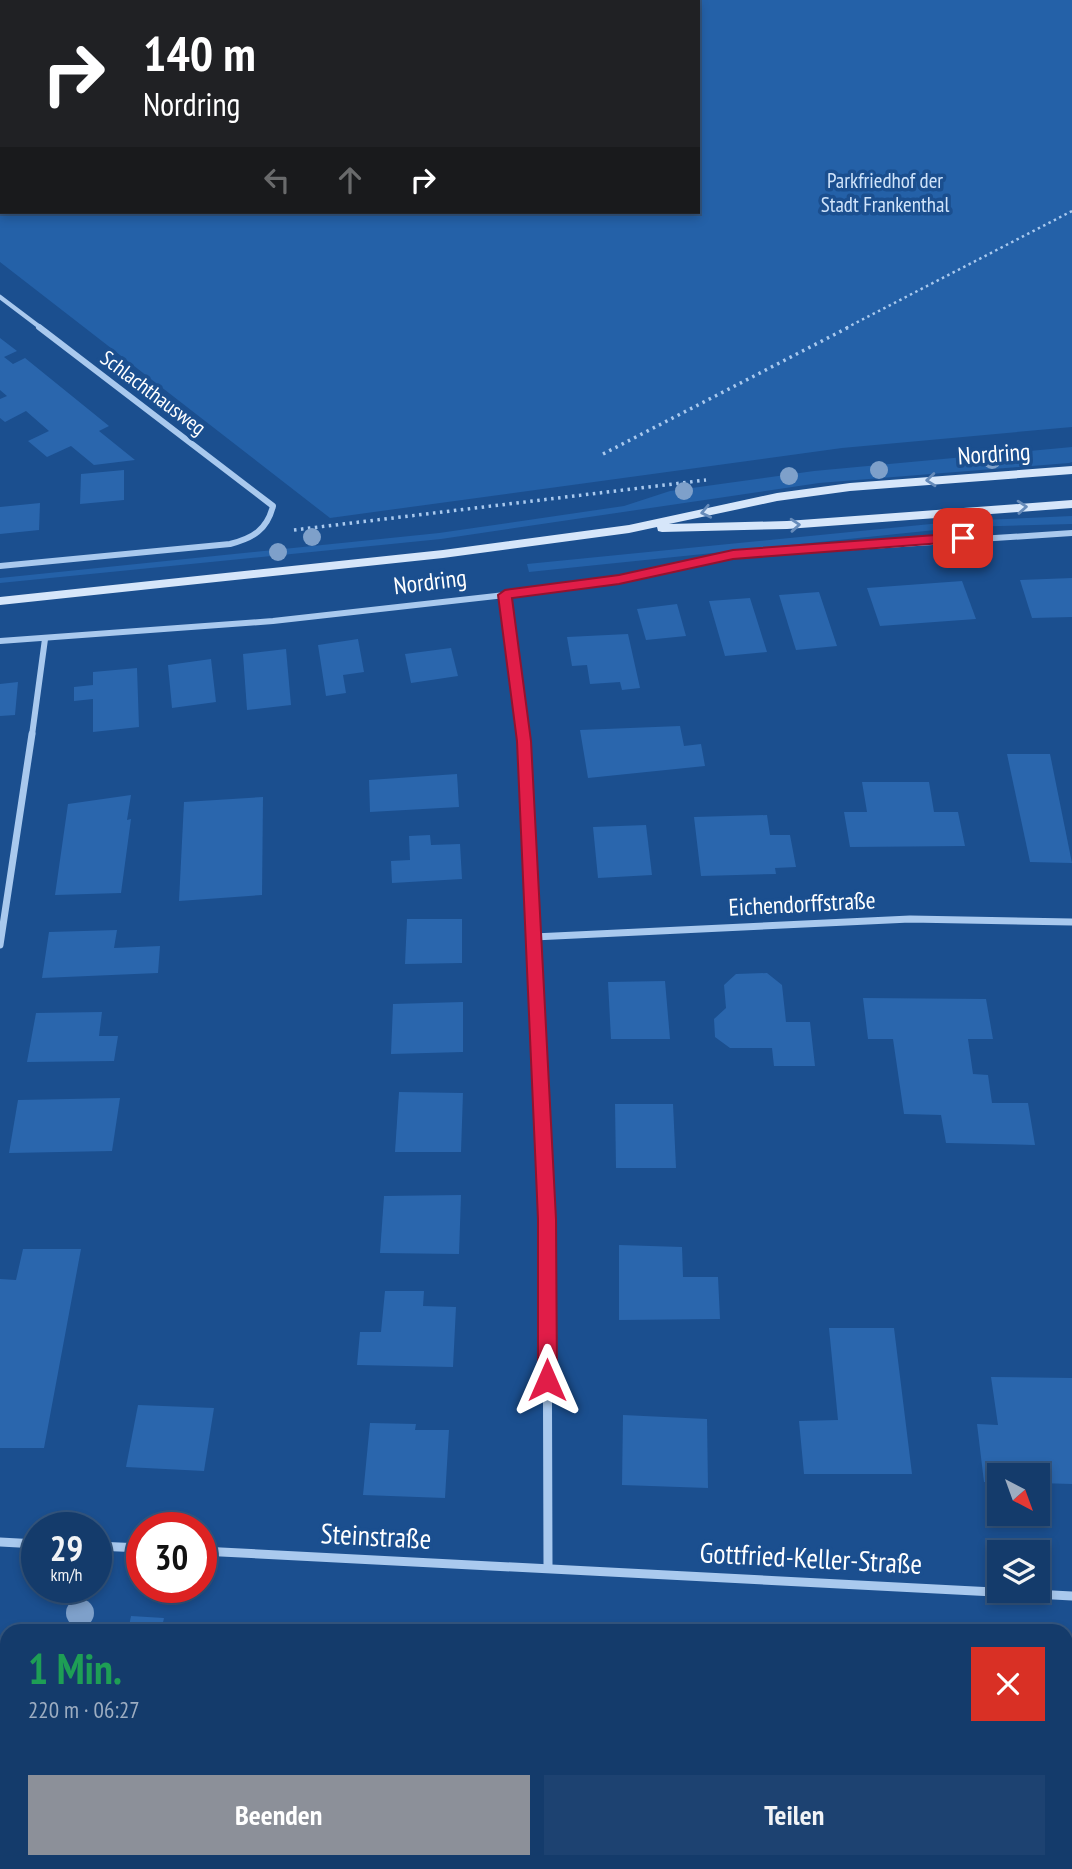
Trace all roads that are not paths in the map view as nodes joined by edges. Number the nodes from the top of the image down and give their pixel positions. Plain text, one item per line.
1 (0, 297) edge
2 (1072, 470) edge
3 (1072, 504) edge
4 (629, 528) junction
5 (1072, 533) edge
6 (0, 566) edge
7 (505, 595) junction
8 (0, 601) edge
9 (45, 639) junction
10 (0, 642) edge
11 (1072, 922) edge
12 (534, 936) junction
13 (0, 945) edge
14 (0, 1542) edge
15 (21, 1543) edge
16 (217, 1552) edge
17 (548, 1566) junction
18 (1072, 1596) edge

1 - 6 street, Schlachthausweg
2 -> 4 main road, Nordring
4 -> 3 main road, Nordring
4 - 8 main road, Nordring
5 - 7 street, Nordring
7 - 9 street, Nordring
7 - 12 street
9 - 10 street, Nordring
9 - 13 street
11 - 12 street, Eichendorffstraße
12 - 17 street
14 - 15 street
16 - 17 street, Steinstraße
17 - 18 street, Gottfried-Keller-Straße

